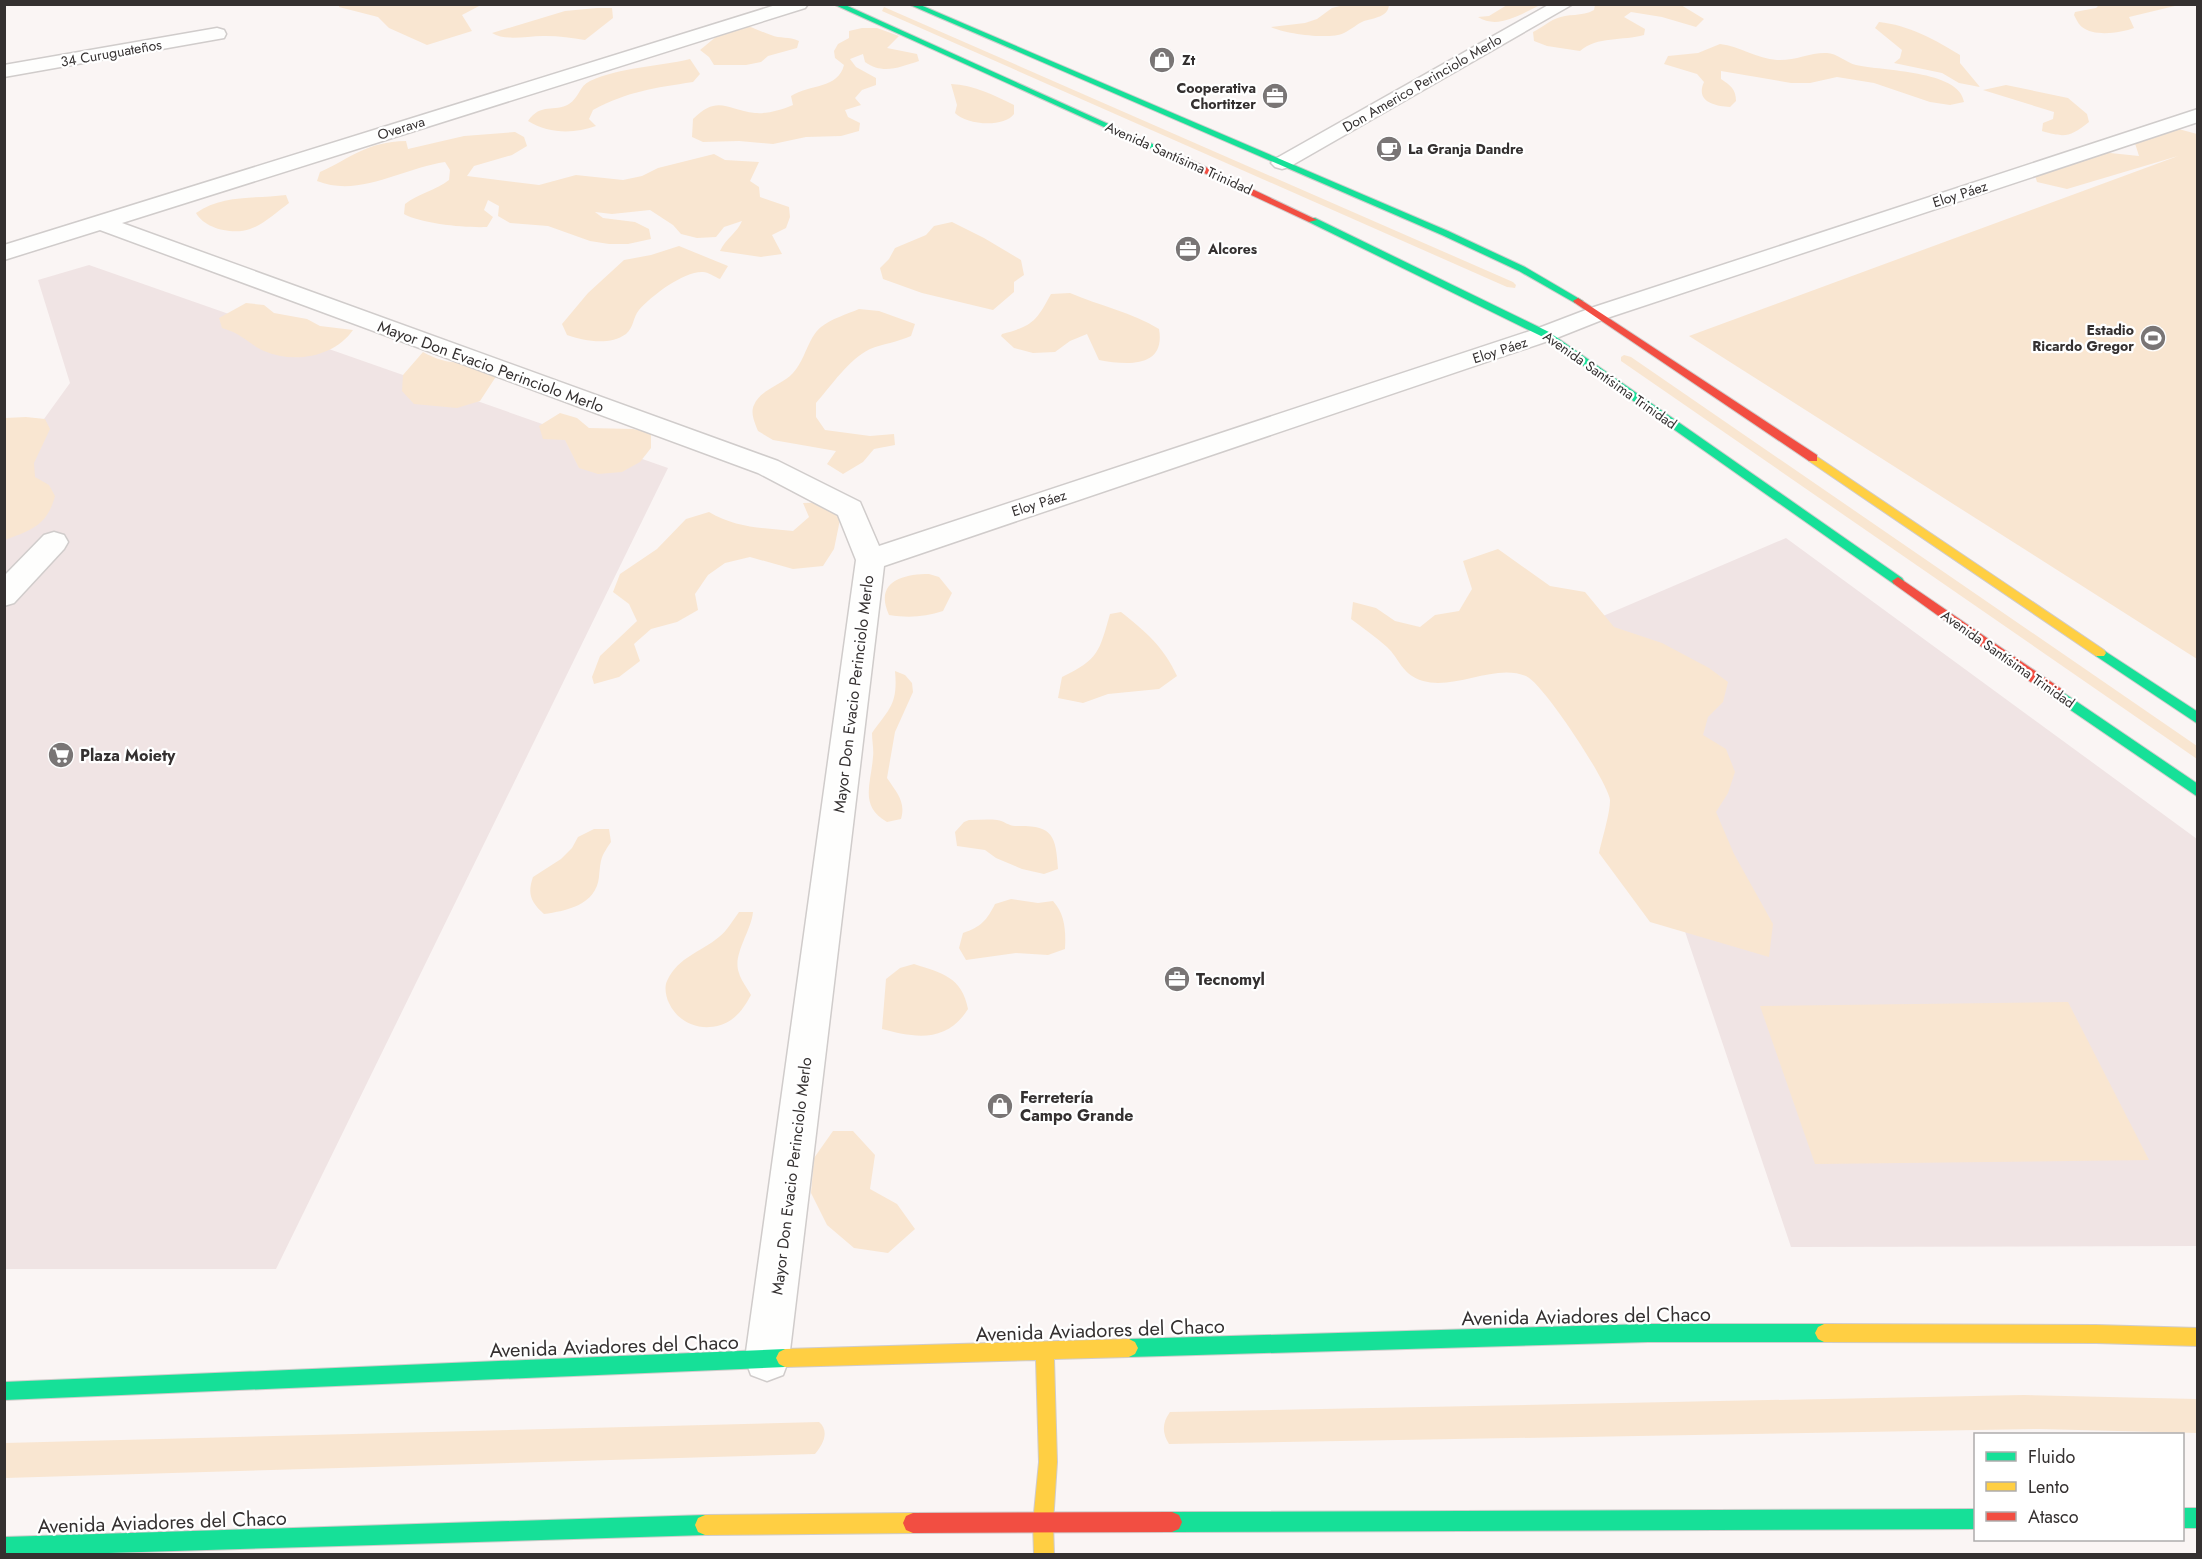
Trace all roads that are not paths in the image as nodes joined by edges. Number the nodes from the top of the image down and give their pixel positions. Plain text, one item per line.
1 (799, 4) edge
2 (836, 4) edge
3 (911, 4) edge
4 (1564, 4) edge
5 (217, 34) dead end
6 (4, 71) edge
7 (2198, 115) edge
8 (1282, 162) junction
9 (98, 222) junction
10 (4, 253) edge
11 (1599, 313) junction
12 (1545, 334) junction
13 (54, 542) dead end
14 (870, 560) junction
15 (4, 595) edge
16 (2198, 719) edge
17 (2198, 792) edge
18 (2198, 1337) edge
19 (1045, 1351) junction
20 (767, 1359) junction
21 (4, 1391) edge
22 (1974, 1519) edge
23 (1043, 1522) junction
24 (4, 1547) edge
25 (1044, 1554) edge

1 - 9 street, Overava
2 - 12 main road, Avenida Santísima Trinidad
3 - 8 main road
4 - 8 street, Don Americo Perinciolo Merlo
5 - 6 street, 34 Curuguateños
7 - 11 street, Eloy Páez
8 - 11 main road
9 - 10 street, Overava
9 - 14 street, Mayor Don Evacio Perinciolo Merlo
11 - 12 street, Eloy Páez
11 - 16 main road
12 - 14 street, Eloy Páez
12 - 17 main road, Avenida Santísima Trinidad
13 - 15 street
14 - 20 street, Mayor Don Evacio Perinciolo Merlo
18 - 19 main road, Avenida Aviadores del Chaco
19 - 20 main road, Avenida Aviadores del Chaco
19 - 23 main road
20 - 21 main road, Avenida Aviadores del Chaco
22 - 23 main road, Avenida Aviadores del Chaco
23 - 24 main road, Avenida Aviadores del Chaco
23 - 25 main road

